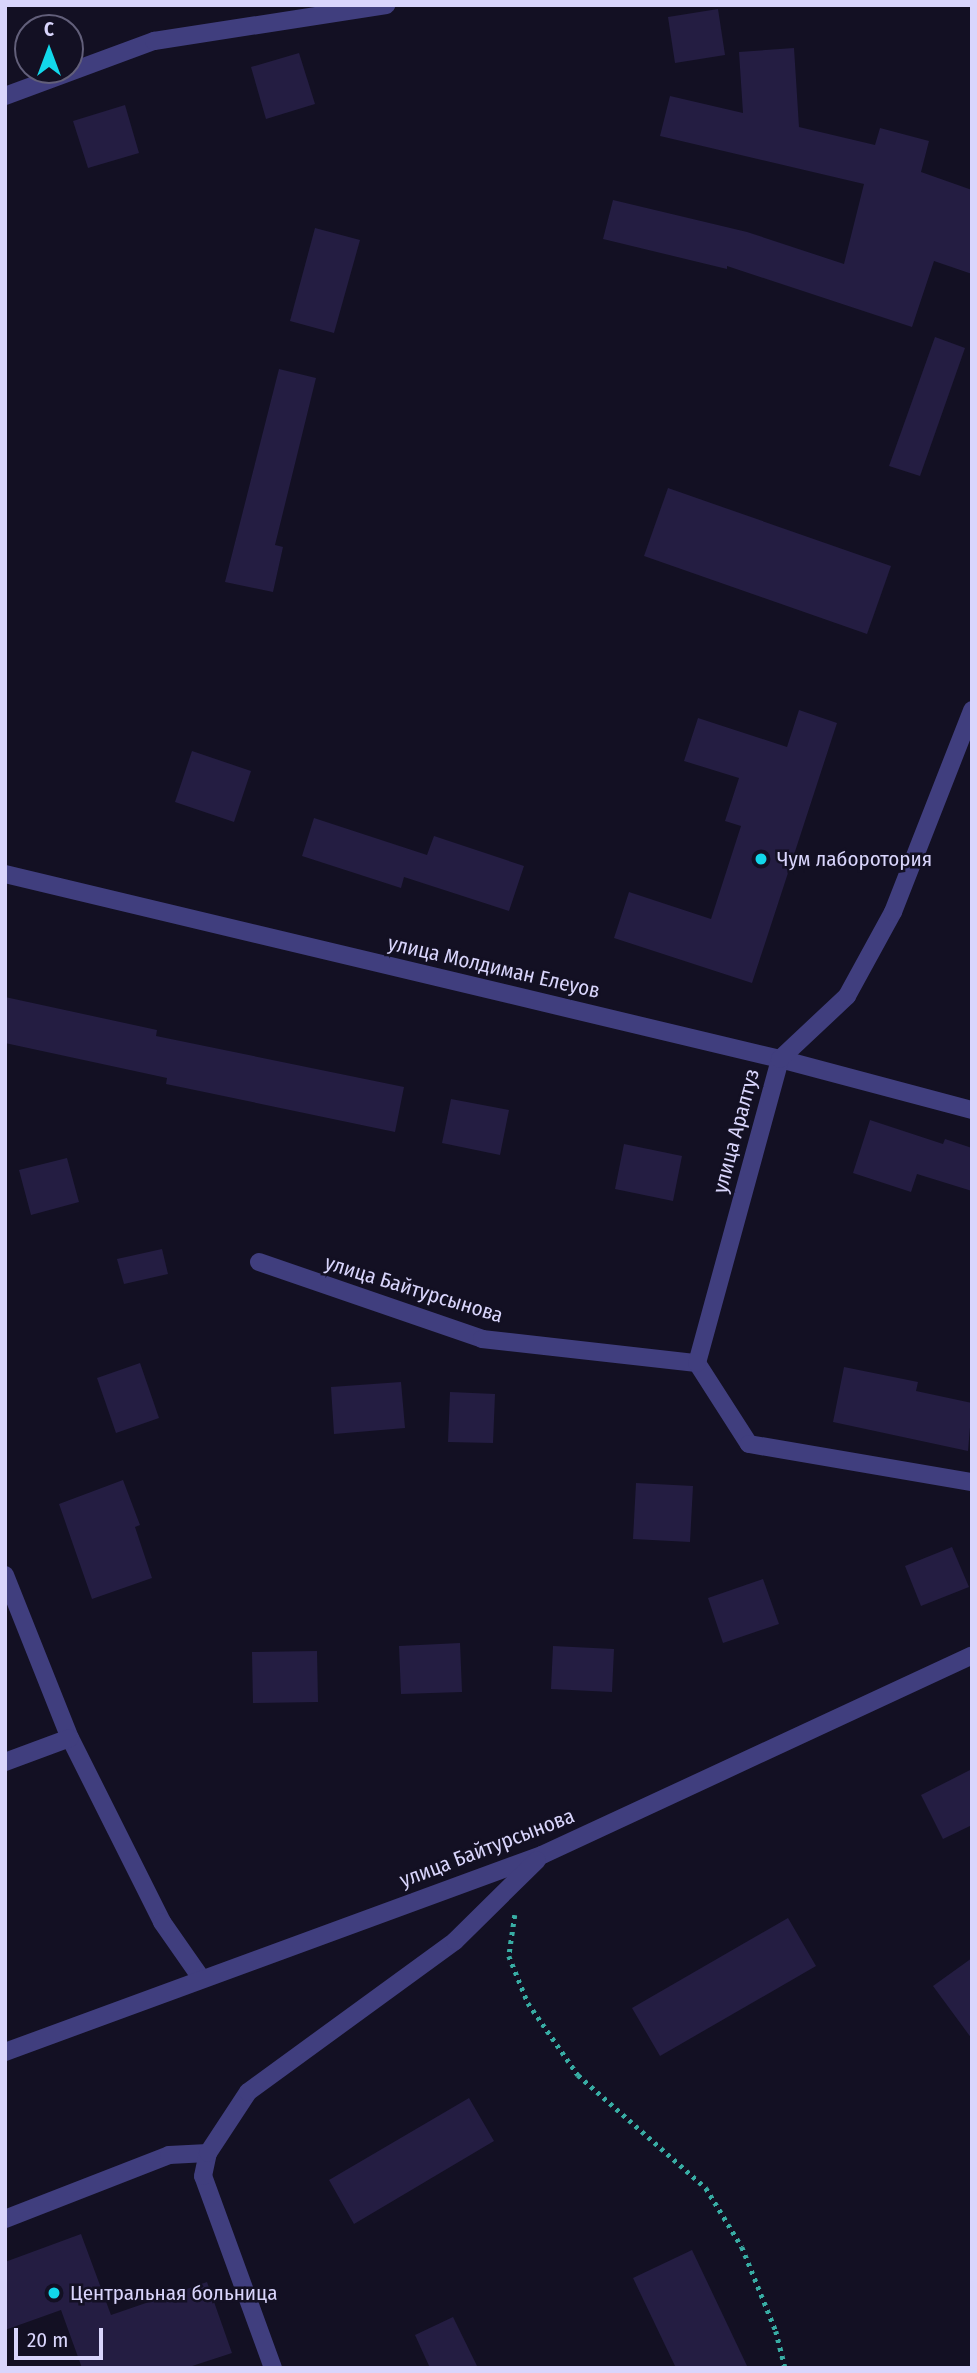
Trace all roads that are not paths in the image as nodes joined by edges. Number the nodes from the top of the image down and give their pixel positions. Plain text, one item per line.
1 (386, 5) edge
2 (5, 96) edge
3 (972, 710) edge
4 (5, 874) edge
5 (780, 1059) junction
6 (972, 1110) edge
7 (258, 1262) dead end
8 (697, 1363) junction
9 (972, 1482) edge
10 (5, 1575) edge
11 (972, 1655) edge
12 (70, 1738) junction
13 (5, 1762) edge
14 (542, 1855) junction
15 (201, 1978) junction
16 (5, 2052) edge
17 (208, 2153) junction
18 (5, 2219) edge
19 (273, 2368) edge

1 - 2 street
3 - 5 street, улица Аралтуз
4 - 5 street, улица Молдиман Елеуов
5 - 6 street, улица Молдиман Елеуов
5 - 8 street, улица Аралтуз
7 - 8 street, улица Байтурсынова
8 - 9 street
10 - 12 street
11 - 14 street, улица Байтурсынова
12 - 13 street
12 - 15 street
14 - 15 street, улица Байтурсынова
14 - 17 street
15 - 16 street, улица Байтурсынова
17 - 18 street
17 - 19 street

